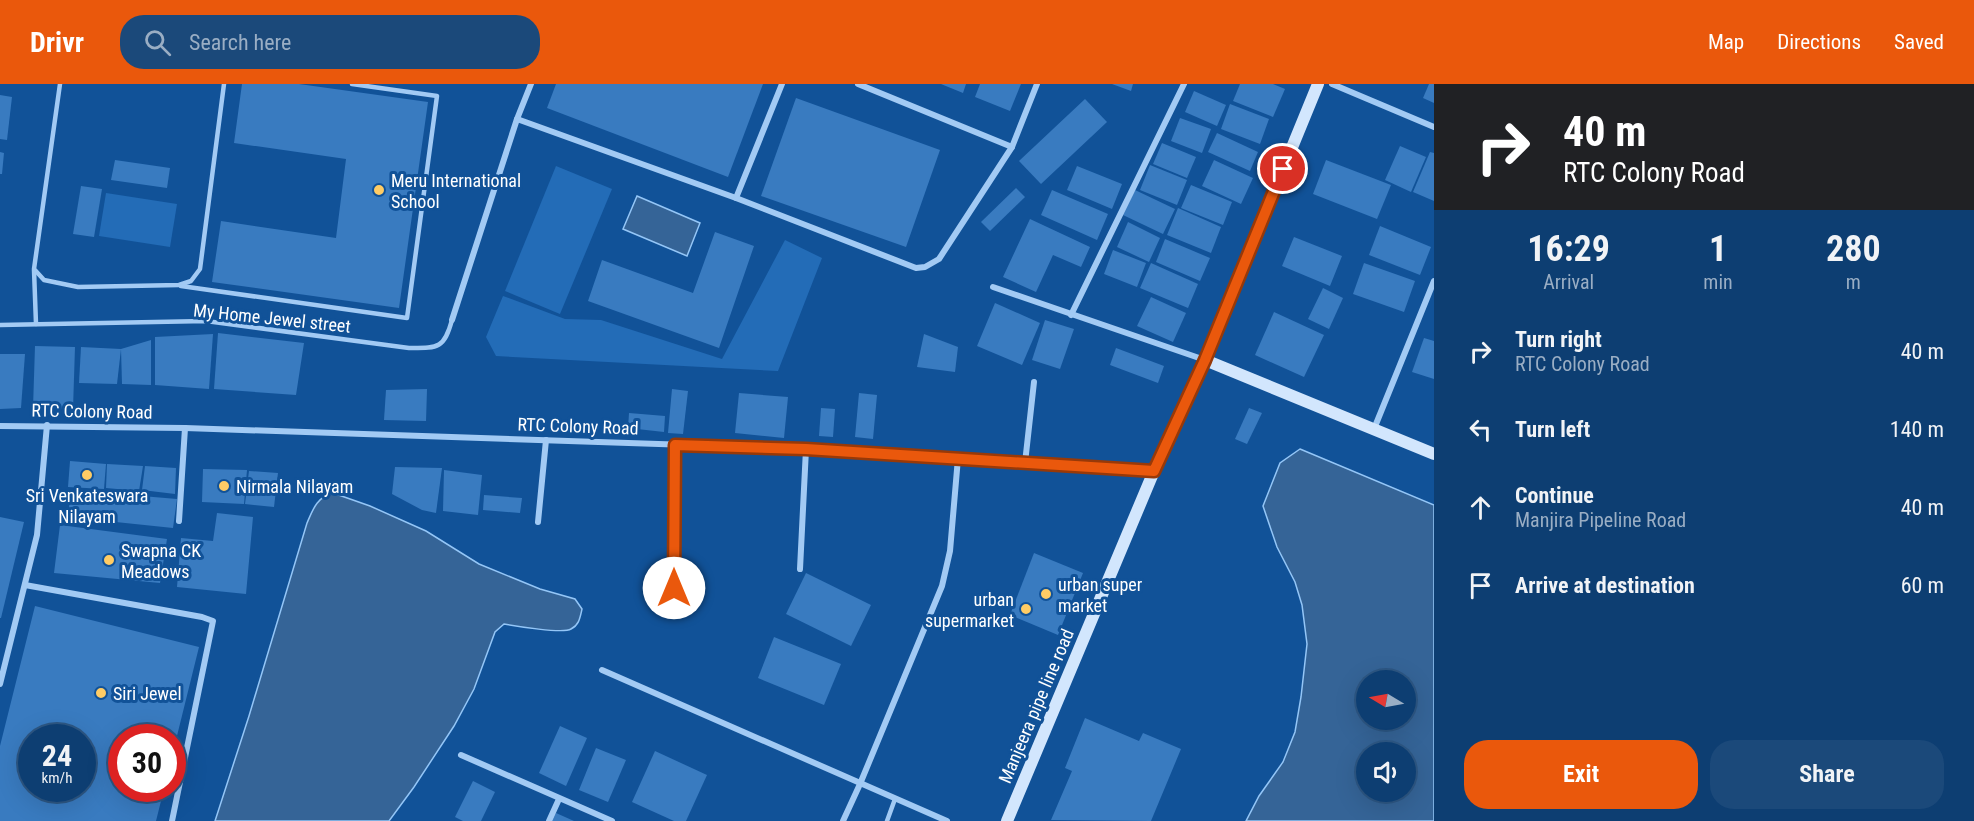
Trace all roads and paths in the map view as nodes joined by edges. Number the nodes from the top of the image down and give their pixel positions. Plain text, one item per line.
1 (60, 84) edge
2 (224, 84) edge
3 (352, 84) edge
4 (531, 84) edge
5 (782, 84) edge
6 (858, 84) edge
7 (1037, 84) edge
8 (1184, 84) edge
9 (1318, 84) edge
10 (1332, 84) edge
11 (517, 119) junction
12 (1434, 127) edge
13 (1012, 147) junction
14 (736, 198) junction
15 (34, 269) junction
16 (1434, 281) edge
17 (179, 285) junction
18 (993, 287) dead end
19 (1071, 315) junction
20 (452, 320) joint
21 (36, 324) junction
22 (0, 325) edge
23 (1205, 360) junction
24 (1034, 382) dead end
25 (47, 425) junction
26 (0, 426) edge
27 (185, 428) junction
28 (1374, 429) junction
29 (546, 440) junction
30 (675, 445) junction
31 (806, 449) junction
32 (1434, 454) edge
33 (958, 458) junction
34 (1024, 463) junction
35 (1154, 471) junction
36 (178, 521) dead end
37 (538, 522) dead end
38 (800, 568) dead end
39 (25, 585) junction
40 (674, 588) dead end
41 (602, 670) dead end
42 (0, 684) edge
43 (461, 755) dead end
44 (860, 784) junction
45 (559, 799) junction
46 (895, 799) junction
47 (172, 821) edge
48 (549, 821) edge
49 (612, 821) edge
50 (843, 821) edge
51 (888, 821) edge
52 (947, 821) edge
53 (1007, 821) edge

1 - 15 lane
2 - 17 lane
3 - 17 lane
4 - 11 street
5 - 14 street
6 - 13 street
7 - 13 street
8 - 19 street
9 - 23 main road, Manjeera pipe line road
10 - 12 street
11 - 14 street
11 - 20 street
13 - 14 street
15 - 17 lane
15 - 21 lane
16 - 28 street
18 - 19 street
19 - 23 street
20 - 21 lane, My Home Jewel street
21 - 22 lane, My Home Jewel street
23 - 28 main road
23 - 35 main road, Manjeera pipe line road
24 - 34 street
25 - 26 street, RTC Colony Road
25 - 27 street, RTC Colony Road
25 - 39 street
27 - 29 street, RTC Colony Road
27 - 36 street
28 - 32 main road
29 - 30 street, RTC Colony Road
29 - 37 street
30 - 31 street, RTC Colony Road
30 - 40 street
31 - 33 street, RTC Colony Road
31 - 38 street
33 - 34 street, RTC Colony Road
33 - 44 street
34 - 35 street, RTC Colony Road
35 - 53 main road, Manjeera pipe line road
39 - 42 street
39 - 47 street
41 - 44 street
43 - 45 street
44 - 46 street
44 - 50 street
45 - 48 street
45 - 49 street
46 - 51 lane
46 - 52 street

